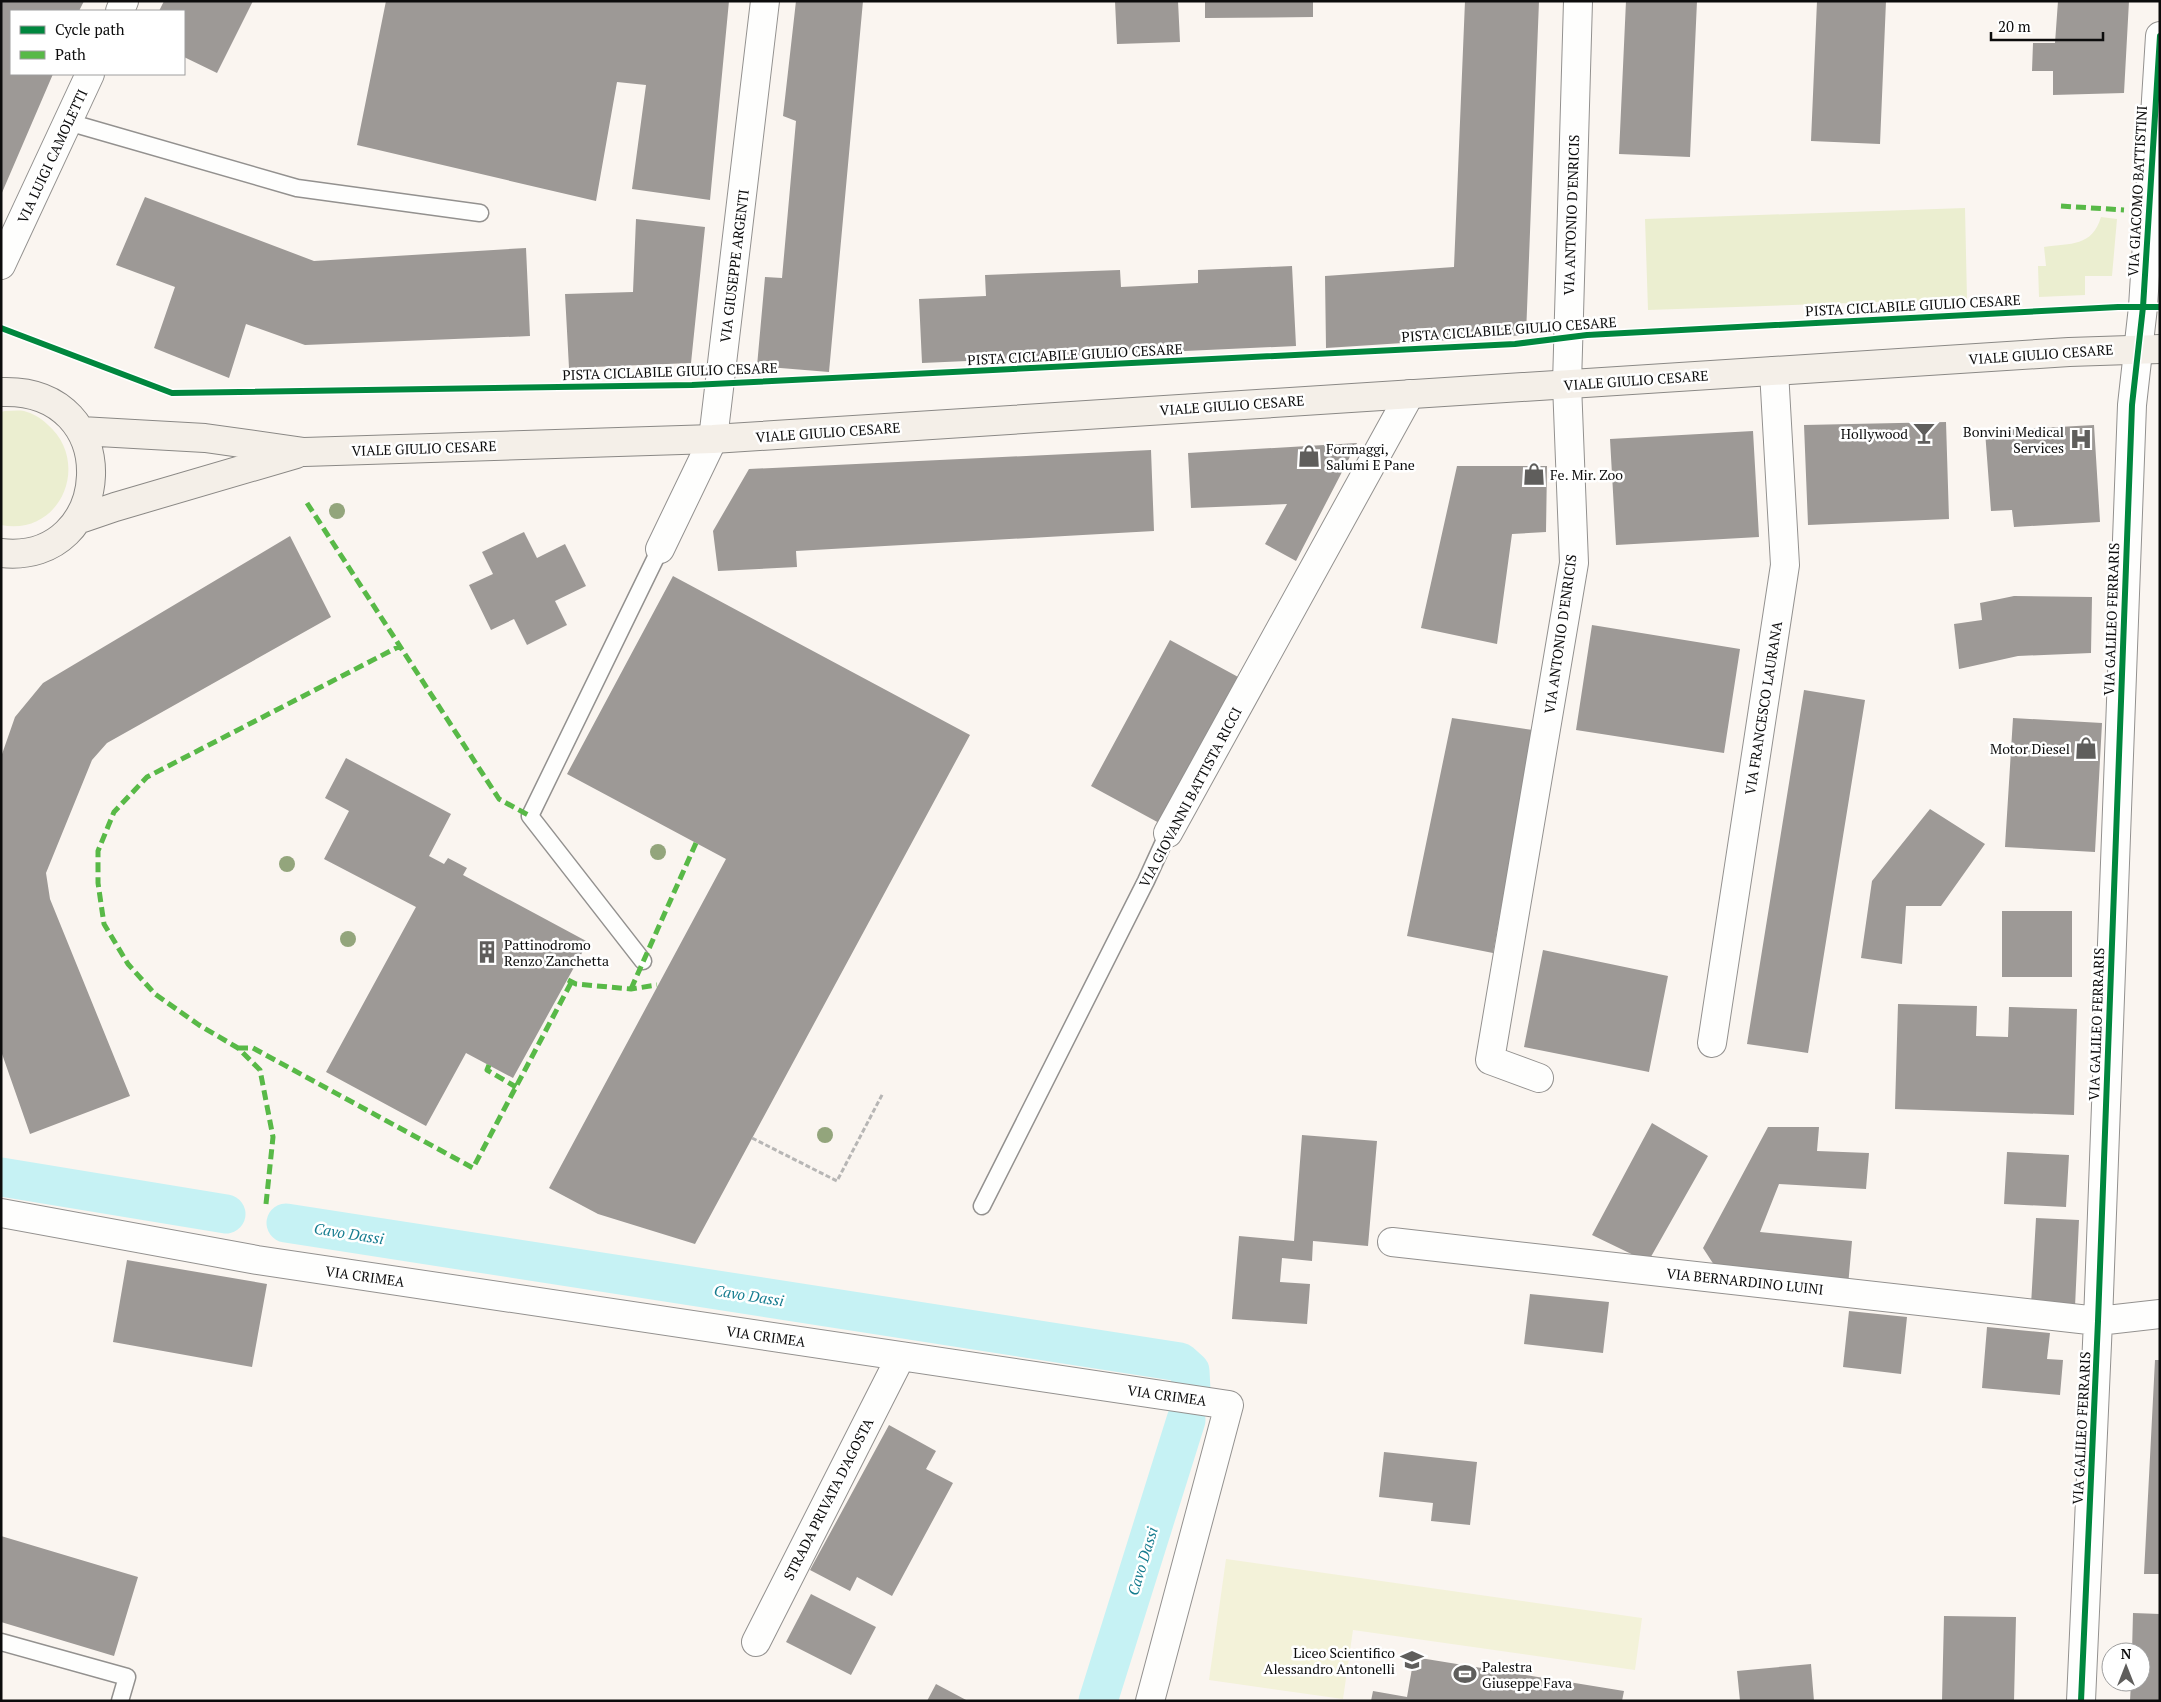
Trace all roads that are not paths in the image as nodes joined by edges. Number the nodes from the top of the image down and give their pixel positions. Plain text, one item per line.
1 (765, 1) edge
2 (1578, 1) edge
3 (2160, 36) edge
4 (90, 75) edge
5 (68, 122) junction
6 (480, 213) dead end
7 (1, 265) edge
8 (2149, 348) edge
9 (1774, 371) junction
10 (1567, 384) junction
11 (1, 392) edge
12 (1410, 394) junction
13 (81, 431) junction
14 (713, 440) junction
15 (304, 452) junction
16 (77, 520) junction
17 (660, 549) joint
18 (1, 553) edge
19 (1168, 833) joint
20 (643, 961) dead end
21 (1712, 1043) dead end
22 (1539, 1078) dead end
23 (982, 1206) dead end
24 (1, 1213) edge
25 (1392, 1242) dead end
26 (2160, 1314) edge
27 (2098, 1321) junction
28 (901, 1356) junction
29 (1, 1642) edge
30 (756, 1642) dead end
31 (120, 1701) edge
32 (1150, 1701) edge
33 (2081, 1701) edge

1 - 14 street, VIA GIUSEPPE ARGENTI
2 - 10 street, VIA ANTONIO D'ENRICIS
3 - 8 street, VIA GIACOMO BATTISTINI
4 - 5 street, VIA LUIGI CAMOLETTI
5 - 6 lane
5 - 7 street, VIA LUIGI CAMOLETTI
8 - 9 main road, VIALE GIULIO CESARE
8 - 27 street, VIA GALILEO FERRARIS
9 - 10 main road, VIALE GIULIO CESARE
9 - 21 street, VIA FRANCESCO LAURANA
10 - 12 main road, VIALE GIULIO CESARE
10 - 22 street, VIA ANTONIO D'ENRICIS
11 - 13 main road
12 - 14 main road, VIALE GIULIO CESARE
12 - 19 street, VIA GIOVANNI BATTISTA RICCI
13 - 15 main road, VIALE GIULIO CESARE
13 - 16 main road
14 - 15 main road, VIALE GIULIO CESARE
14 - 17 street, VIA GIUSEPPE ARGENTI
15 - 16 main road, VIALE GIULIO CESARE
16 - 18 main road
17 - 20 lane
19 - 23 lane, VIA GIOVANNI BATTISTA RICCI
24 - 28 street, VIA CRIMEA
25 - 27 street, VIA BERNARDINO LUINI
26 - 27 street, VIA BERNARDINO LUINI
27 - 33 street, VIA GALILEO FERRARIS
28 - 30 street, STRADA PRIVATA D'AGOSTA
28 - 32 street, VIA CRIMEA
29 - 31 lane

